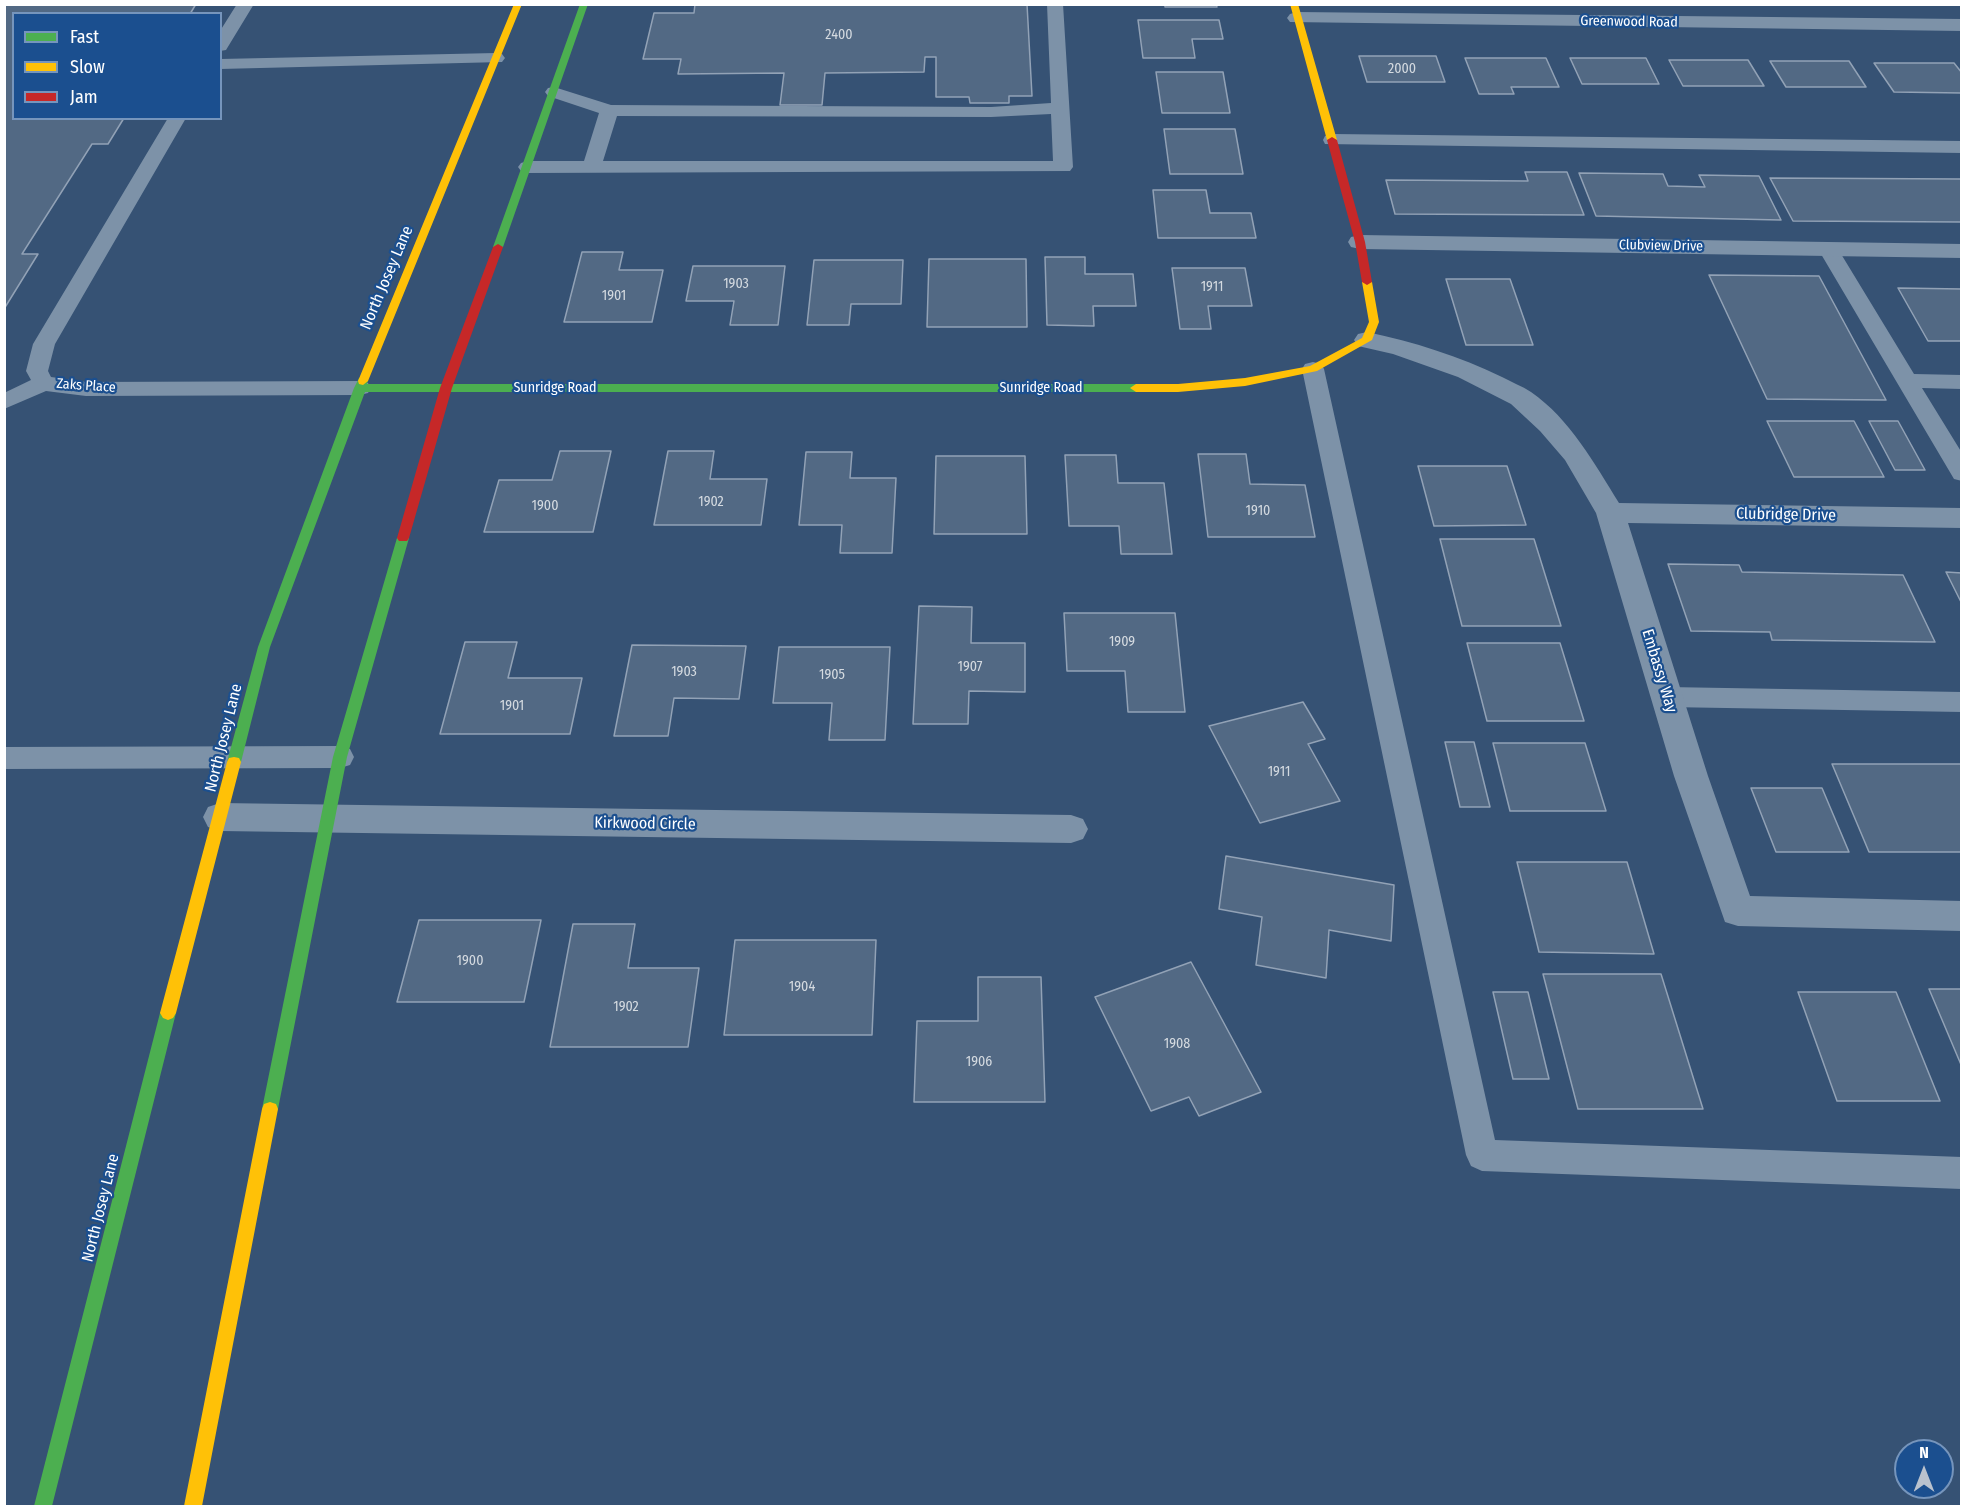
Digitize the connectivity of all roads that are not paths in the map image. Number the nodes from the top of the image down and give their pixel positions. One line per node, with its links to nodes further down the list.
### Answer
1 (246, 4): 7 (lane)
2 (518, 4): 8 (main road, North Josey Lane)
3 (584, 4): 10 (main road)
4 (1055, 4): 11 (lane)
5 (1296, 11): 6 (street, Greenwood Road); 14 (main road)
6 (1962, 25)
7 (222, 43)
8 (496, 58): 9 (lane); 26 (main road, North Josey Lane)
9 (222, 64)
10 (554, 92): 12 (lane); 16 (main road)
11 (1059, 108): 12 (lane); 17 (lane)
12 (609, 110): 17 (lane)
13 (176, 120): 25 (lane, Zaks Place)
14 (1332, 141): 15 (lane); 18 (main road)
15 (1962, 147)
16 (528, 167): 17 (lane); 27 (main road)
17 (592, 167)
18 (1360, 242): 19 (street, Clubview Drive); 21 (main road)
19 (1828, 249): 20 (street, Clubview Drive); 23 (lane)
20 (1962, 250)
21 (1367, 340): 22 (main road, Sunridge Road); 30 (street, Embassy Way)
22 (1313, 369): 27 (main road, Sunridge Road); 41 (lane)
23 (1907, 381): 24 (lane); 29 (lane)
24 (1962, 382)
25 (43, 383): 26 (lane, Zaks Place); 28 (lane)
26 (360, 388): 27 (main road, Sunridge Road); 34 (main road, North Josey Lane)
27 (446, 388): 35 (main road)
28 (4, 402)
29 (1962, 473)
30 (1610, 513): 31 (street, Clubridge Drive); 32 (street, Embassy Way)
31 (1962, 518)
32 (1667, 697): 33 (lane); 40 (street, Embassy Way)
33 (1962, 702)
34 (236, 757): 35 (lane); 36 (lane); 37 (main road, North Josey Lane)
35 (340, 757): 38 (main road)
36 (4, 758)
37 (220, 817): 38 (street, Kirkwood Circle); 42 (main road, North Josey Lane)
38 (326, 819): 39 (street, Kirkwood Circle); 43 (main road)
39 (1071, 829)
40 (1962, 916)
41 (1962, 1173)
42 (43, 1506)
43 (193, 1506)

